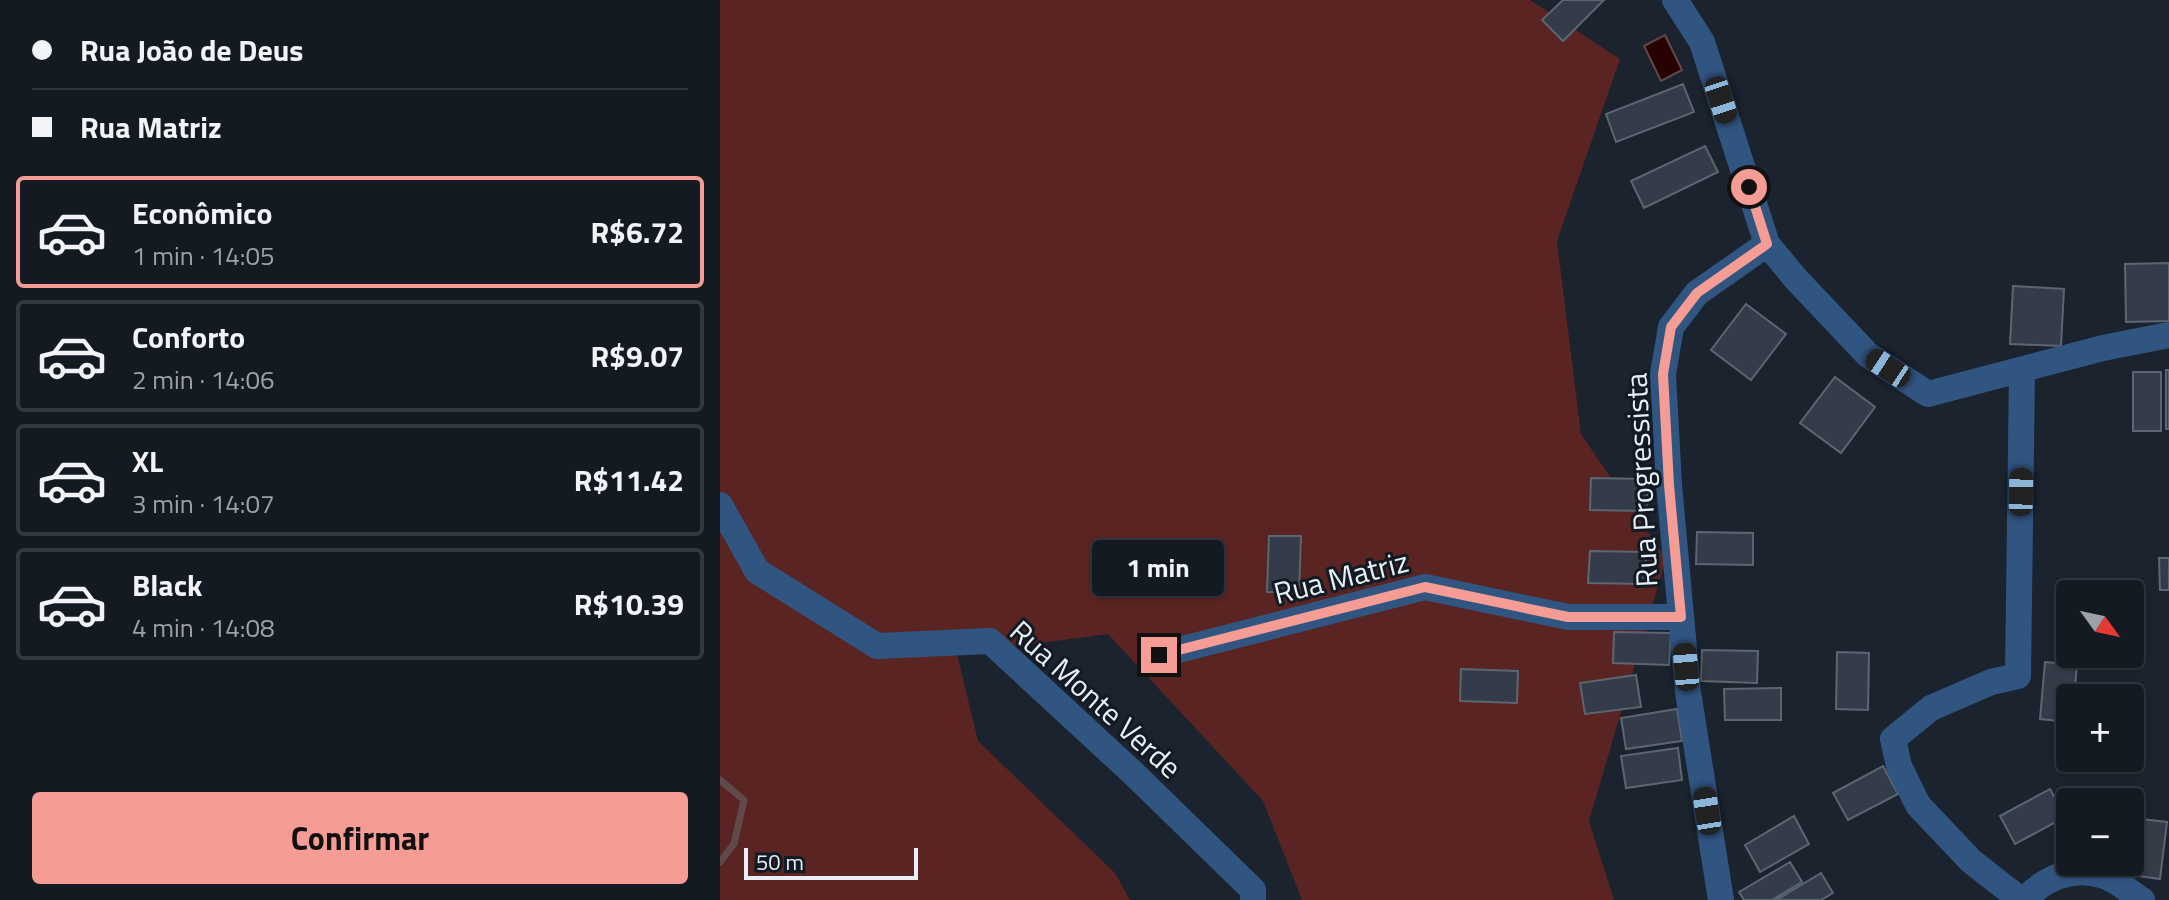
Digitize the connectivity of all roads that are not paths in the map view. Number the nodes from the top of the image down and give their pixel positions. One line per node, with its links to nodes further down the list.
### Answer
1 (1675, 0): 2 (street)
2 (1767, 244): 4 (street); 6 (street, Rua Progressista)
3 (2169, 335): 4 (street)
4 (2022, 370): 10 (street)
5 (720, 505): 8 (street, Rua Monte Verde)
6 (1681, 617): 7 (street, Rua Matriz); 9 (street, Rua Progressista)
7 (1159, 655)
8 (1253, 900)
9 (1721, 900)
10 (2022, 900): 11 (street)
11 (2142, 900)

